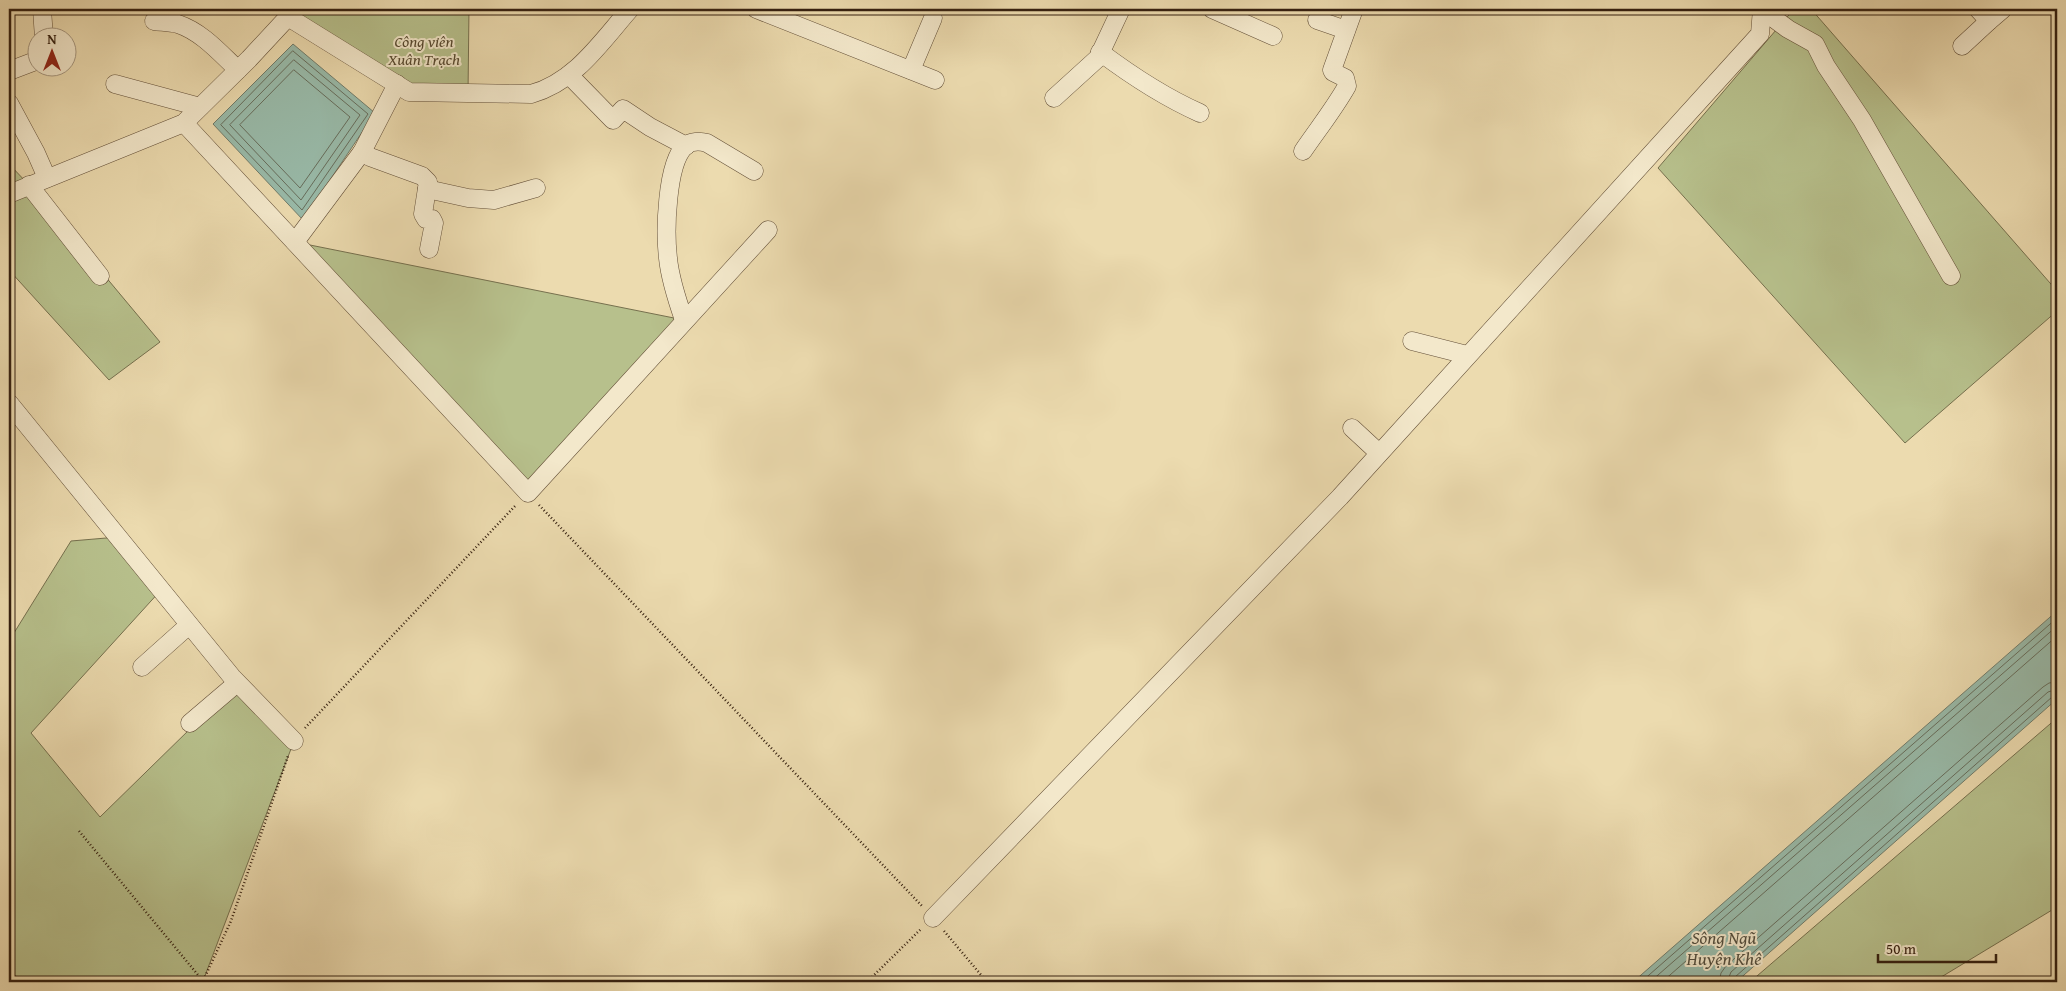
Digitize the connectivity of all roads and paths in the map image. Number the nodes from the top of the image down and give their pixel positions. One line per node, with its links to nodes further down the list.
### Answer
1 (42, 9): 14 (street)
2 (630, 9): 23 (street)
3 (756, 9): 21 (street)
4 (1121, 9): 18 (street)
5 (1212, 9): 16 (street)
6 (1354, 9): 15 (street)
7 (1762, 9): 45 (street); 48 (street)
8 (2003, 9): 10 (street)
9 (287, 13): 20 (street); 26 (street)
10 (1984, 15): 17 (street)
11 (933, 18): 21 (street)
12 (1317, 20): 15 (street)
13 (154, 21): 20 (street)
14 (43, 28)
15 (1346, 30): 33 (street)
16 (1273, 36)
17 (1962, 46)
18 (1100, 52): 27 (street); 30 (street)
19 (28, 64): 22 (street)
20 (238, 70): 29 (street)
21 (911, 70): 24 (street)
22 (9, 72)
23 (569, 75): 26 (street); 32 (street)
24 (935, 80)
25 (115, 84): 29 (street)
26 (397, 84): 34 (street)
27 (1054, 98)
28 (9, 102): 36 (street)
29 (200, 107): 31 (street)
30 (1200, 112)
31 (184, 123): 36 (street); 42 (street)
32 (686, 146): 35 (street); 46 (street)
33 (1303, 151)
34 (362, 152): 39 (street); 42 (street)
35 (754, 170)
36 (47, 178): 37 (street)
37 (29, 185): 40 (street); 44 (street)
38 (536, 188): 39 (street)
39 (427, 190): 43 (street)
40 (9, 194)
41 (768, 230): 46 (street)
42 (295, 242): 52 (street)
43 (429, 249)
44 (100, 276)
45 (1951, 276)
46 (684, 320): 52 (street)
47 (1412, 341): 48 (street)
48 (1467, 355): 51 (street)
49 (9, 403): 53 (street)
50 (1352, 428): 51 (street)
51 (1379, 453): 59 (street)
52 (528, 493): 57 (path); 59 (path)
53 (189, 625): 54 (street); 55 (street)
54 (142, 666)
55 (237, 683): 56 (street); 57 (street)
56 (190, 723)
57 (294, 741): 58 (path)
58 (79, 831)
59 (933, 918): 60 (path); 61 (path)
60 (867, 982)
61 (987, 982)

